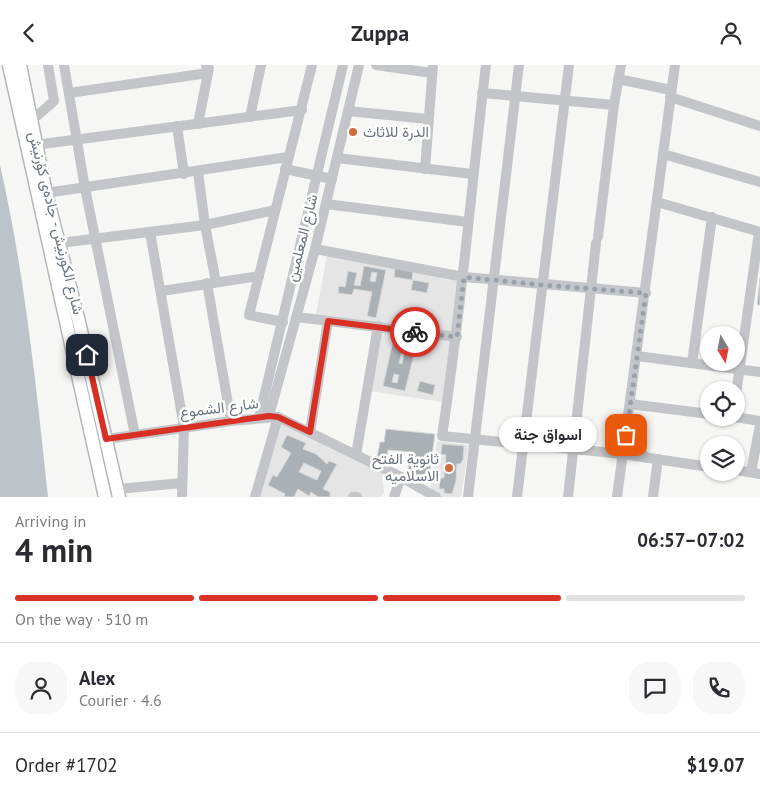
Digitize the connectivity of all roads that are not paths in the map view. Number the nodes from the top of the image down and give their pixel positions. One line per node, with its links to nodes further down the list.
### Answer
1 (9, 65): 67 (main road, شارع الكورنيش - جادەی کۆرنیش)
2 (20, 65): 28 (main road, شارع الكورنيش - جادەی کۆرنیش)
3 (48, 65): 28 (street)
4 (64, 65): 18 (street)
5 (261, 65): 26 (street)
6 (312, 65): 24 (street)
7 (343, 65): 42 (street, شارع المعلمين)
8 (359, 65): 25 (street, شارع المعلمين)
9 (376, 65): 16 (street)
10 (486, 65): 19 (street)
11 (519, 65): 21 (street)
12 (569, 65): 22 (street)
13 (621, 65): 17 (street)
14 (675, 65): 20 (street)
15 (208, 68): 18 (street); 29 (street)
16 (433, 69): 27 (street)
17 (618, 79): 20 (street); 23 (street)
18 (69, 93): 32 (street)
19 (482, 93): 21 (street); 41 (street)
20 (670, 93): 30 (street); 34 (street)
21 (515, 96): 22 (street); 60 (street)
22 (565, 100): 23 (street); 62 (street)
23 (614, 105): 63 (street)
24 (302, 110): 26 (street); 35 (street)
25 (348, 111): 27 (street); 36 (street, شارع المعلمين)
26 (250, 117): 29 (street)
27 (428, 119): 38 (street)
28 (31, 121): 33 (main road, شارع الكورنيش - جادەی کۆرنیش)
29 (198, 124): 31 (street)
30 (760, 126)
31 (177, 127): 32 (street); 40 (street)
32 (77, 139): 33 (street); 45 (street)
33 (35, 145): 46 (main road, شارع الكورنيش - جادەی کۆرنیش)
34 (662, 153): 44 (street); 47 (street)
35 (288, 157): 37 (street); 39 (street)
36 (337, 158): 38 (street); 43 (street, شارع المعلمين)
37 (285, 169): 42 (street); 49 (street)
38 (424, 169): 41 (street)
39 (198, 172): 40 (street); 52 (street)
40 (184, 174): 45 (street)
41 (472, 174): 51 (street)
42 (317, 175): 43 (street); 69 (street, شارع المعلمين)
43 (332, 179): 48 (street, شارع المعلمين)
44 (760, 182)
45 (85, 188): 46 (street); 55 (street)
46 (46, 193): 56 (main road, شارع الكورنيش - جادەی کۆرنیش)
47 (657, 202): 50 (street); 65 (street)
48 (326, 204): 51 (street); 57 (street, شارع المعلمين)
49 (275, 210): 52 (street); 58 (street)
50 (712, 217): 54 (street); 77 (street)
51 (468, 222): 59 (street)
52 (205, 225): 53 (street); 61 (street)
53 (150, 232): 55 (street); 64 (street)
54 (759, 232): 74 (street)
55 (96, 239): 56 (street); 90 (street)
56 (60, 243): 66 (main road, شارع الكورنيش - جادەی کۆرنیش)
57 (315, 249): 59 (street); 68 (street, شارع المعلمين)
58 (259, 276): 61 (street); 69 (street)
59 (464, 277): 60 (street); 75 (street)
60 (494, 280): 62 (street); 93 (street)
61 (212, 283): 64 (street); 85 (street)
62 (542, 285): 63 (street); 94 (street)
63 (590, 289): 65 (street); 95 (street)
64 (162, 291): 88 (street)
65 (646, 293): 76 (street)
66 (75, 305): 67 (main road); 71 (main road, شارع الكورنيش - جادەی کۆرنیش)
67 (62, 308): 72 (main road, شارع الكورنيش - جادەی کۆرنیش)
68 (297, 317): 70 (street); 83 (street, شارع المعلمين)
69 (282, 321): 83 (street, شارع المعلمين)
70 (328, 321): 73 (street); 89 (street)
71 (79, 322): 72 (main road); 92 (main road, شارع الكورنيش - جادەی کۆرنیش)
72 (66, 325): 104 (main road, شارع الكورنيش - جادەی کۆرنیش)
73 (378, 326): 75 (street); 97 (street)
74 (745, 333)
75 (457, 337): 93 (street)
76 (637, 356): 77 (street); 81 (street)
77 (692, 363): 78 (street)
78 (700, 364)
79 (745, 370): 80 (street)
80 (760, 372)
81 (630, 404): 82 (street); 91 (street)
82 (700, 413)
83 (269, 417): 85 (street, شارع الشموع); 89 (street, شارع الشموع); 106 (street)
84 (745, 419): 86 (street)
85 (231, 421): 88 (street, شارع الشموع)
86 (760, 421)
87 (760, 425): 100 (street)
88 (184, 427): 90 (street, شارع الشموع); 102 (street)
89 (310, 432): 97 (street, شارع الشموع)
90 (135, 435): 92 (street, شارع الشموع)
91 (626, 435): 96 (street); 98 (street)
92 (106, 439): 103 (main road, شارع الكورنيش - جادەی کۆرنیش)
93 (473, 439): 94 (street); 111 (street)
94 (524, 444): 95 (street); 112 (street)
95 (574, 450): 96 (street); 113 (street)
96 (623, 454): 98 (street); 114 (street)
97 (356, 455): 101 (street, شارع الشموع)
98 (652, 458): 99 (street); 115 (street)
99 (700, 466)
100 (755, 473)
101 (401, 477): 109 (street); 110 (street, شارع الشموع)
102 (182, 483): 103 (street); 105 (street)
103 (118, 493)
104 (105, 497)
105 (182, 497)
106 (255, 497)
107 (353, 497): 108 (street)
108 (357, 497)
109 (394, 497)
110 (436, 497)
111 (468, 497)
112 (517, 497)
113 (568, 497)
114 (617, 497)
115 (652, 497)

